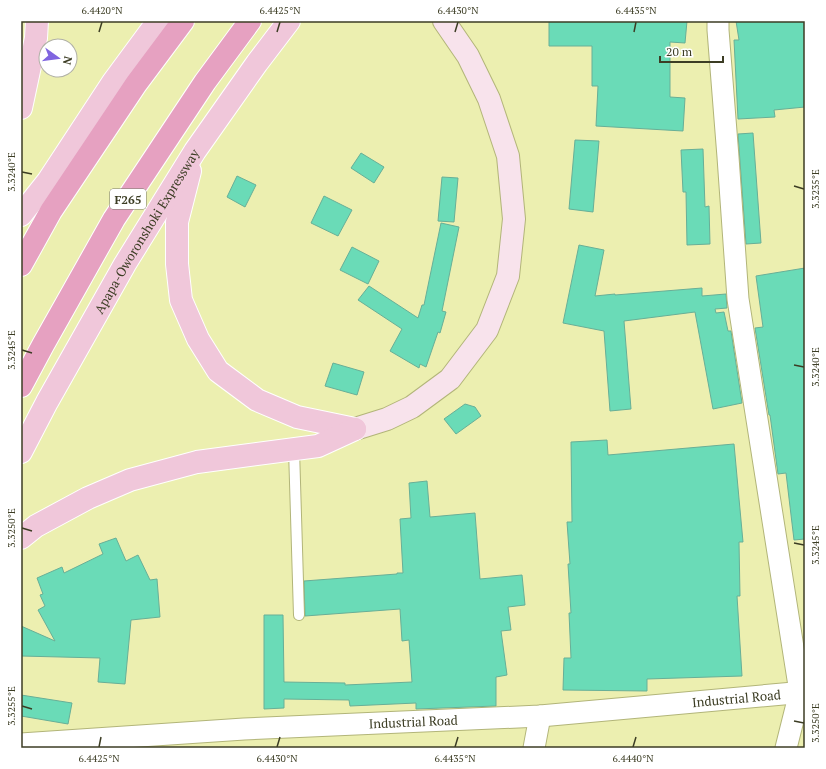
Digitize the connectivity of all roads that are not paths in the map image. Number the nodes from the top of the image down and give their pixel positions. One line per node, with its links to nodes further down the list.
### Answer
1 (37, 21): 8 (main road)
2 (158, 21): 10 (main road)
3 (183, 21): 11 (highway)
4 (250, 21): 12 (highway, F265)
5 (289, 21): 9 (main road, Apapa-Oworonshoki Expressway)
6 (444, 21): 13 (street)
7 (718, 21): 18 (street)
8 (21, 108)
9 (195, 151): 13 (main road); 15 (main road, Apapa-Oworonshoki Expressway)
10 (21, 215)
11 (21, 265)
12 (21, 386)
13 (355, 429): 14 (main road)
14 (294, 449): 16 (main road); 17 (lane)
15 (21, 452)
16 (21, 538)
17 (299, 615)
18 (803, 692): 19 (street, Industrial Road); 22 (street)
19 (540, 716): 20 (street, Industrial Road); 21 (street)
20 (21, 744)
21 (534, 748)
22 (786, 748)

